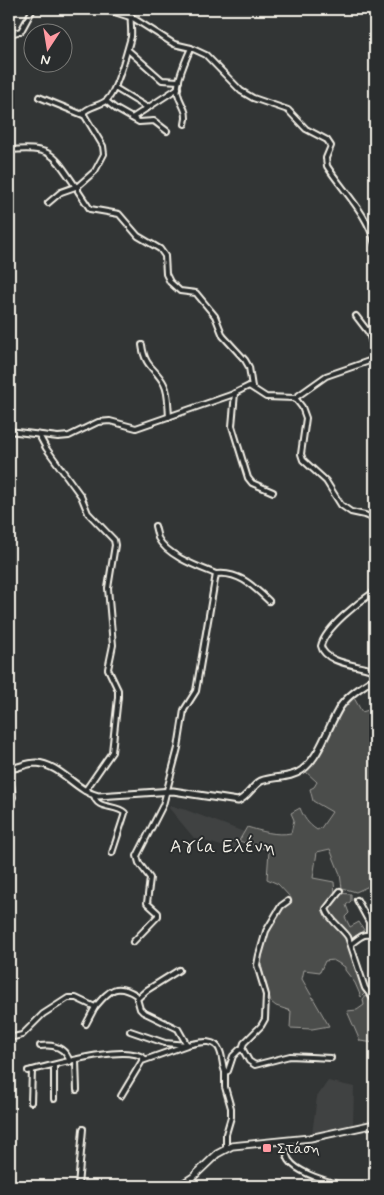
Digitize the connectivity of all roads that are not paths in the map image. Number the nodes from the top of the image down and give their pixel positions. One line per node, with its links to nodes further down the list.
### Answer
1 (33, 9): 5 (street)
2 (105, 9): 4 (street)
3 (132, 9): 4 (street)
4 (130, 17): 6 (street); 7 (street)
5 (9, 31)
6 (191, 48): 8 (street); 21 (street)
7 (128, 50): 8 (street); 9 (street)
8 (179, 81): 10 (street)
9 (115, 88): 12 (street); 13 (street)
10 (178, 88): 13 (street); 16 (street)
11 (39, 96): 14 (street)
12 (106, 101): 14 (street); 15 (street)
13 (148, 108): 15 (street)
14 (83, 115): 19 (street)
15 (132, 118): 17 (street)
16 (185, 124)
17 (168, 131)
18 (9, 150): 19 (street)
19 (77, 187): 20 (street); 26 (street)
20 (48, 203)
21 (375, 244)
22 (356, 316): 24 (street)
23 (142, 346): 29 (street)
24 (375, 353)
25 (375, 359): 28 (street)
26 (252, 387): 27 (street); 28 (street)
27 (235, 393): 29 (street); 32 (street)
28 (295, 398): 33 (street)
29 (168, 417): 31 (street)
30 (9, 431): 31 (street)
31 (39, 435): 41 (street)
32 (273, 492)
33 (375, 519)
34 (155, 526): 35 (street)
35 (216, 574): 37 (street); 42 (street)
36 (375, 591): 38 (street)
37 (270, 601)
38 (375, 671)
39 (375, 678): 42 (street)
40 (9, 770): 41 (street); 44 (street)
41 (85, 791): 43 (street)
42 (167, 791): 43 (street); 51 (street)
43 (94, 795): 45 (street)
44 (9, 803)
45 (112, 853)
46 (340, 891): 52 (street)
47 (357, 900): 49 (street)
48 (288, 901): 62 (street)
49 (369, 934): 50 (street); 52 (street)
50 (375, 938)
51 (133, 942)
52 (351, 944): 55 (street)
53 (180, 970): 54 (street)
54 (138, 998): 56 (street); 60 (street)
55 (375, 1000)
56 (95, 1007): 57 (street); 59 (street)
57 (86, 1024)
58 (130, 1032): 60 (street)
59 (9, 1038)
60 (187, 1045): 64 (street); 68 (street)
61 (40, 1046): 66 (street)
62 (242, 1049): 63 (street); 68 (street)
63 (331, 1058)
64 (145, 1059): 65 (street); 70 (street)
65 (76, 1060): 66 (street); 69 (street)
66 (70, 1062): 67 (street)
67 (54, 1065): 71 (street); 72 (street)
68 (225, 1072): 76 (street)
69 (77, 1090)
70 (121, 1096)
71 (54, 1100)
72 (31, 1102)
73 (375, 1124): 75 (main road)
74 (83, 1129): 77 (street)
75 (284, 1141): 76 (main road); 79 (street)
76 (226, 1148): 78 (main road)
77 (78, 1186)
78 (179, 1186)
79 (343, 1186)

